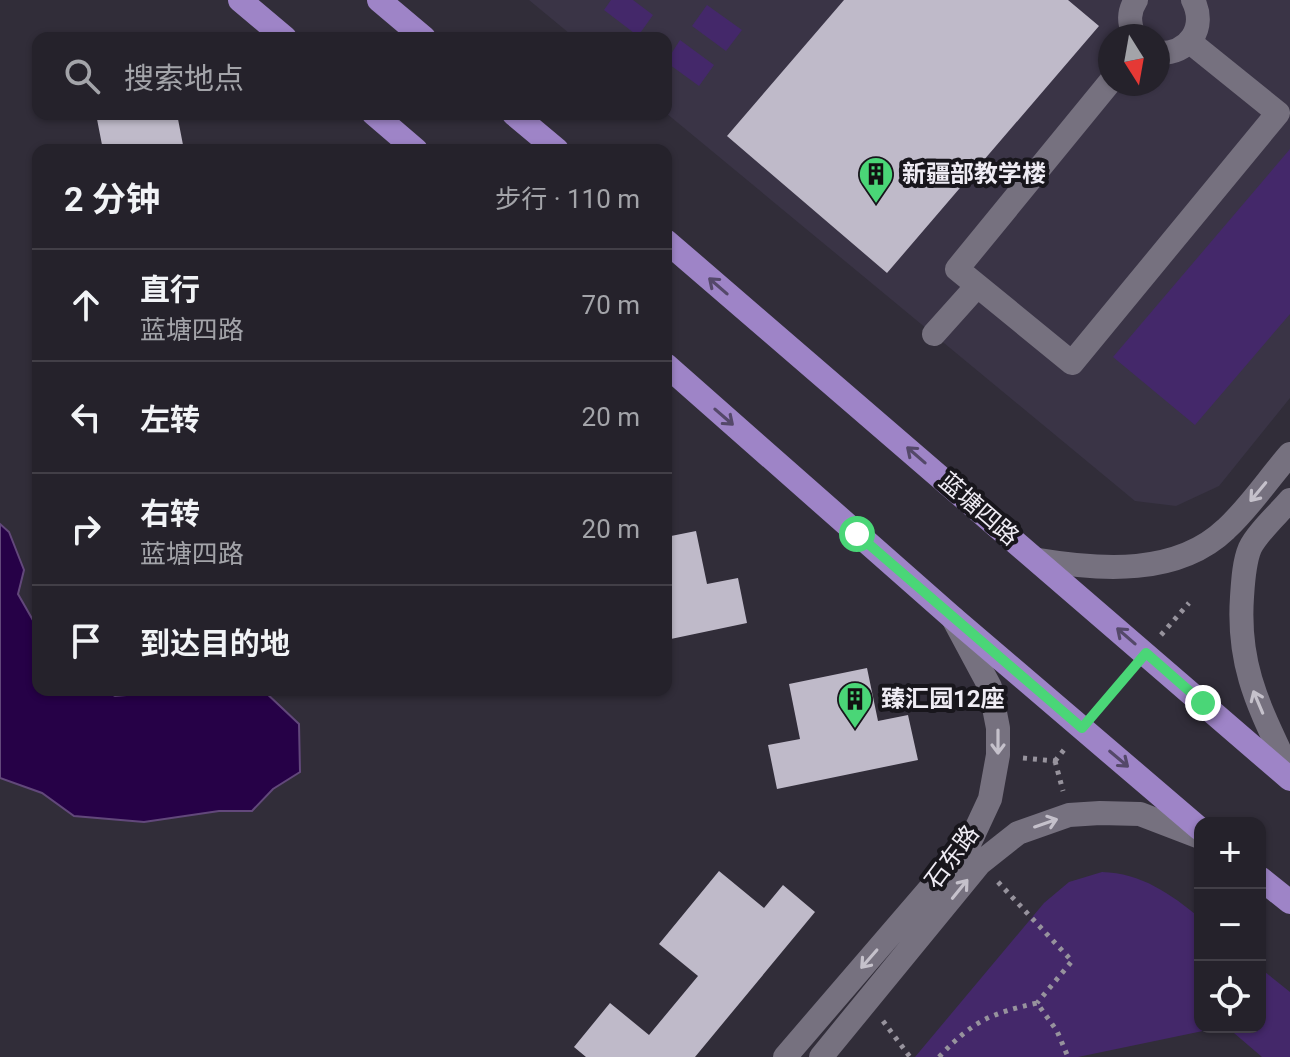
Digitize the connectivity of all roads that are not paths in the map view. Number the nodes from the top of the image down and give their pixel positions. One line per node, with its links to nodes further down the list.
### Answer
1 (240, 0): 6 (main road)
2 (379, 0): 7 (main road)
3 (1136, 0): 5 (street)
4 (1193, 0): 8 (street)
5 (1130, 24)
6 (278, 32)
7 (417, 32)
8 (1190, 42): 9 (street); 16 (street)
9 (1170, 53)
10 (1099, 96): 16 (street)
11 (381, 120): 13 (main road)
12 (521, 120): 14 (main road)
13 (409, 144)
14 (550, 144)
15 (672, 253): 21 (main road, 蓝塘四路, one-way to 15)
16 (977, 286): 17 (street)
17 (934, 334)
18 (672, 370): 22 (main road, one-way to 22)
19 (1290, 454): 21 (street, one-way to 21)
20 (1290, 500): 23 (street, one-way to 20)
21 (1039, 560): 24 (main road, 蓝塘四路, one-way to 21)
22 (953, 618): 25 (main road, one-way to 25); 29 (street, 石东路, one-way to 29)
23 (1290, 773)
24 (1290, 779)
25 (1194, 824)
26 (1194, 835): 30 (street, 石东路, one-way to 26)
27 (1266, 883): 28 (main road)
28 (1290, 902)
29 (785, 1057)
30 (821, 1057)

